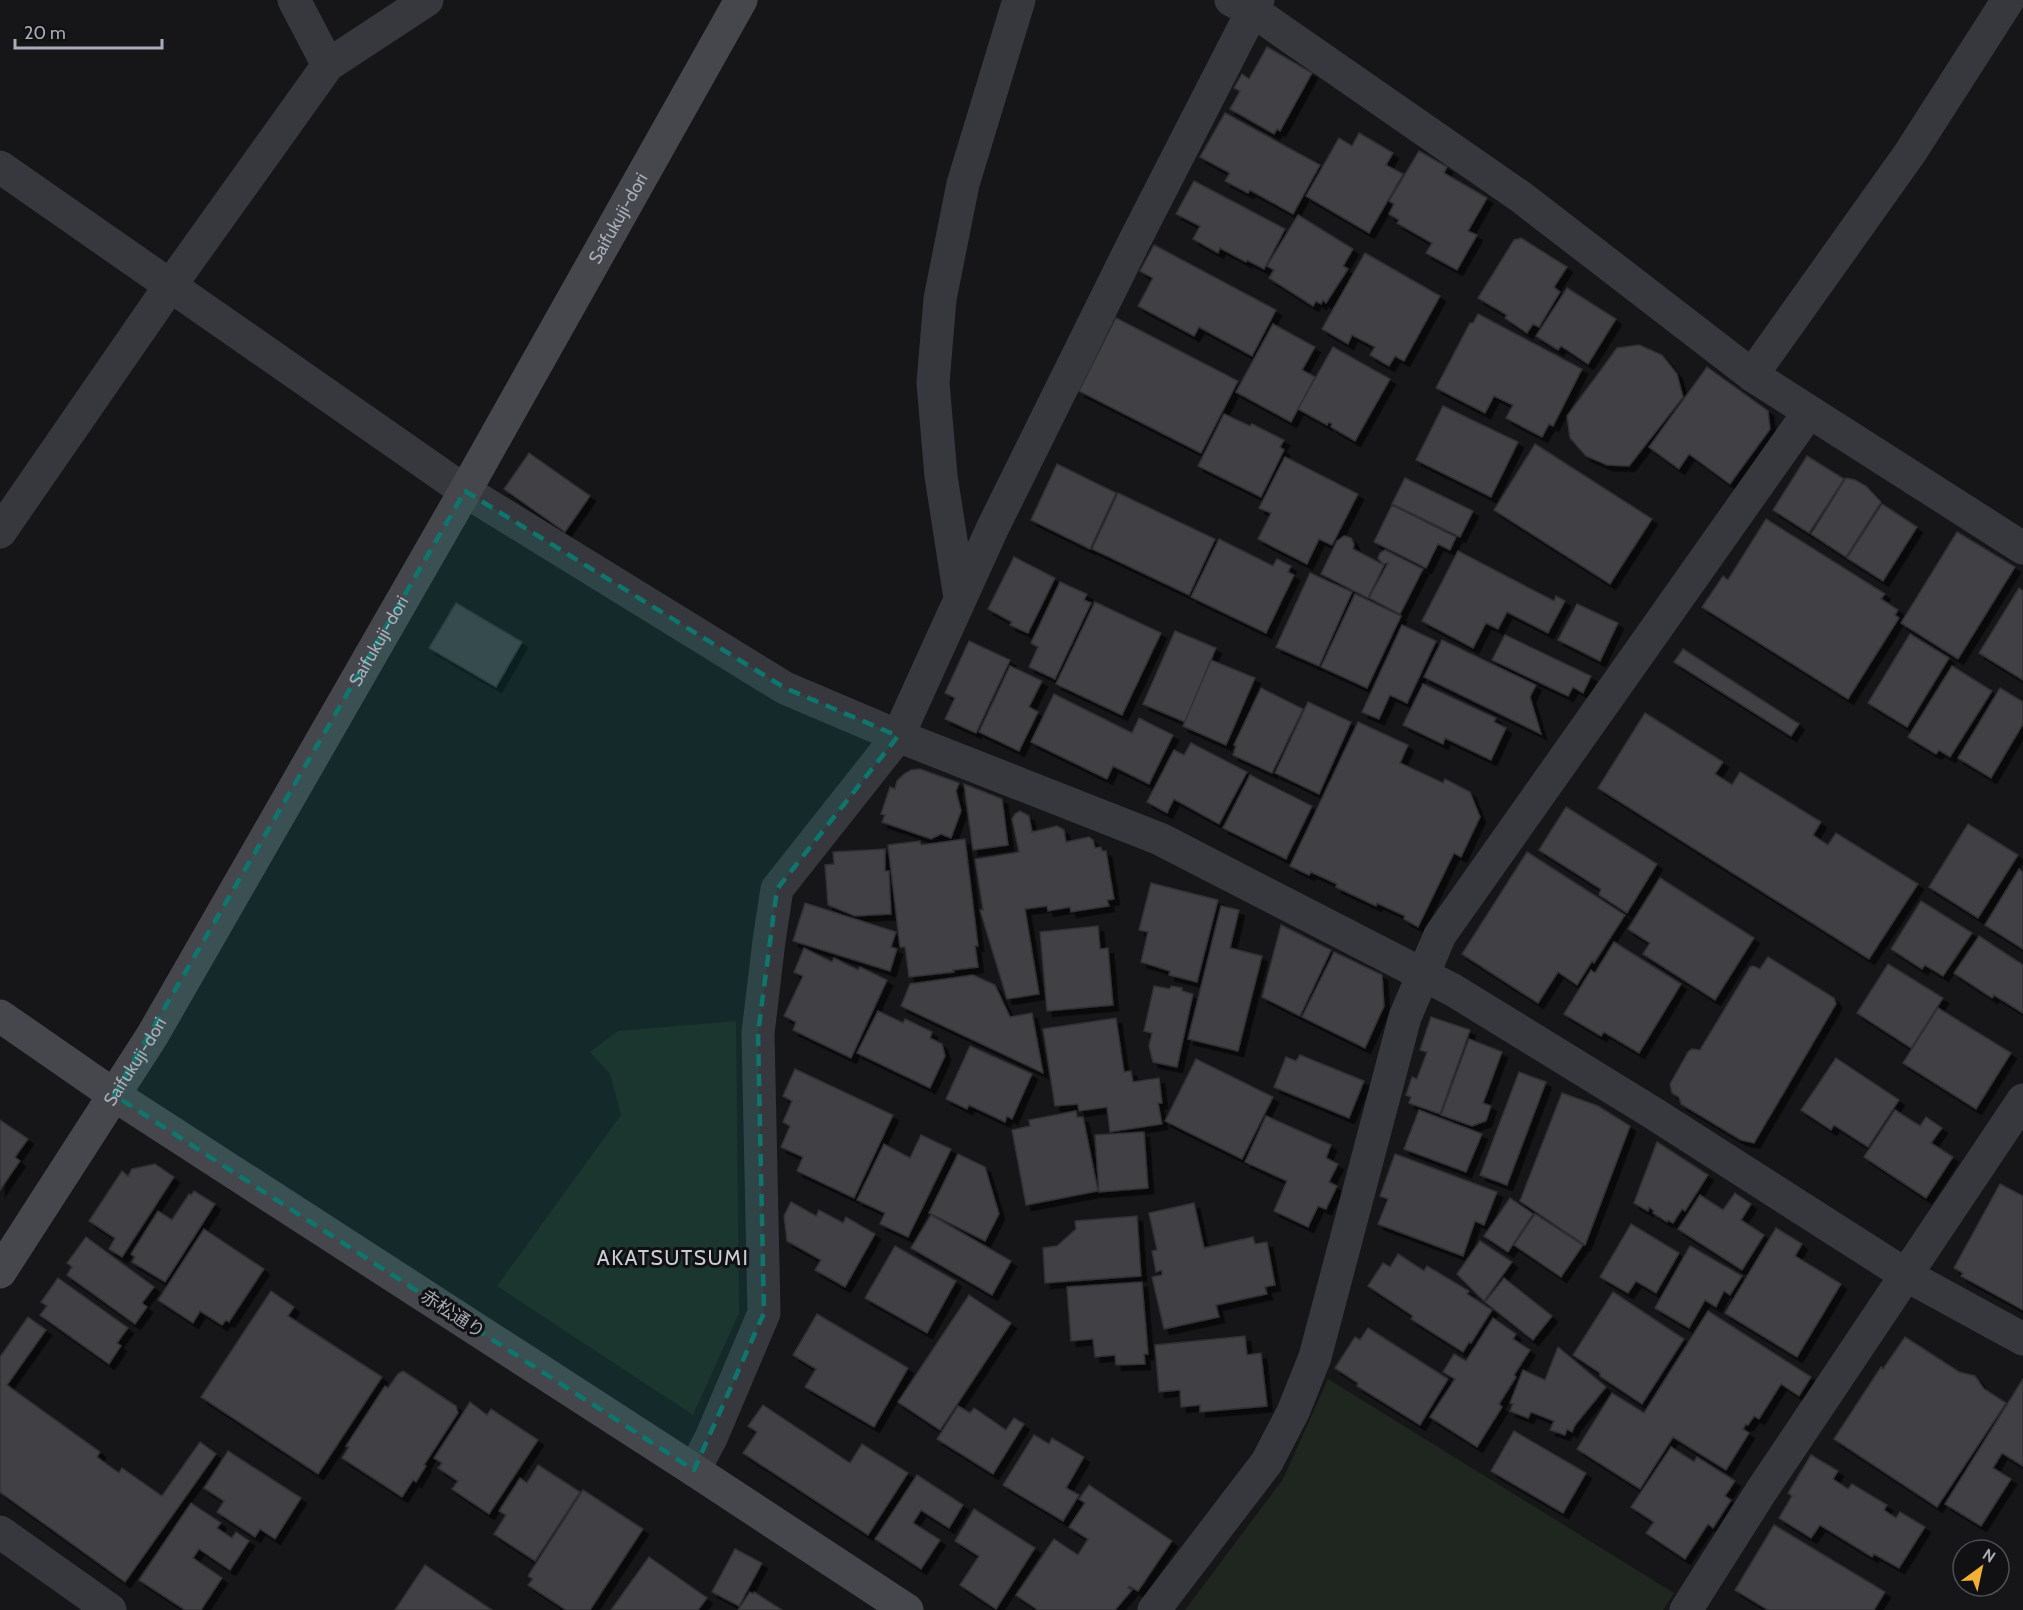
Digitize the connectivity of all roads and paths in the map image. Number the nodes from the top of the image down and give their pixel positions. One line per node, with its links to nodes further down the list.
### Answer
1 (294, 0): 7 (street)
2 (427, 0): 7 (street)
3 (741, 0): 12 (street, Saifukuji-dori)
4 (1019, 0): 15 (street)
5 (2008, 0): 10 (street)
6 (1248, 4): 10 (street); 15 (street)
7 (328, 64): 9 (street)
8 (0, 167): 9 (street)
9 (170, 286): 12 (street); 13 (street)
10 (1752, 375): 11 (street)
11 (1809, 412): 14 (street); 17 (street)
12 (465, 491): 16 (street); 19 (street, Saifukuji-dori)
13 (0, 532)
14 (2023, 548)
15 (960, 598): 16 (street)
16 (898, 736): 17 (street); 24 (street)
17 (1422, 974): 22 (street); 28 (street)
18 (0, 1016): 19 (street, 赤松通り)
19 (114, 1095): 21 (street, Saifukuji-dori); 24 (street, 赤松通り)
20 (2023, 1100): 22 (street)
21 (0, 1272)
22 (1906, 1275): 23 (street); 29 (street)
23 (2023, 1340)
24 (694, 1470): 27 (street, 赤松通り)
25 (0, 1532): 26 (street)
26 (110, 1610)
27 (907, 1610)
28 (1154, 1610)
29 (1686, 1610)

